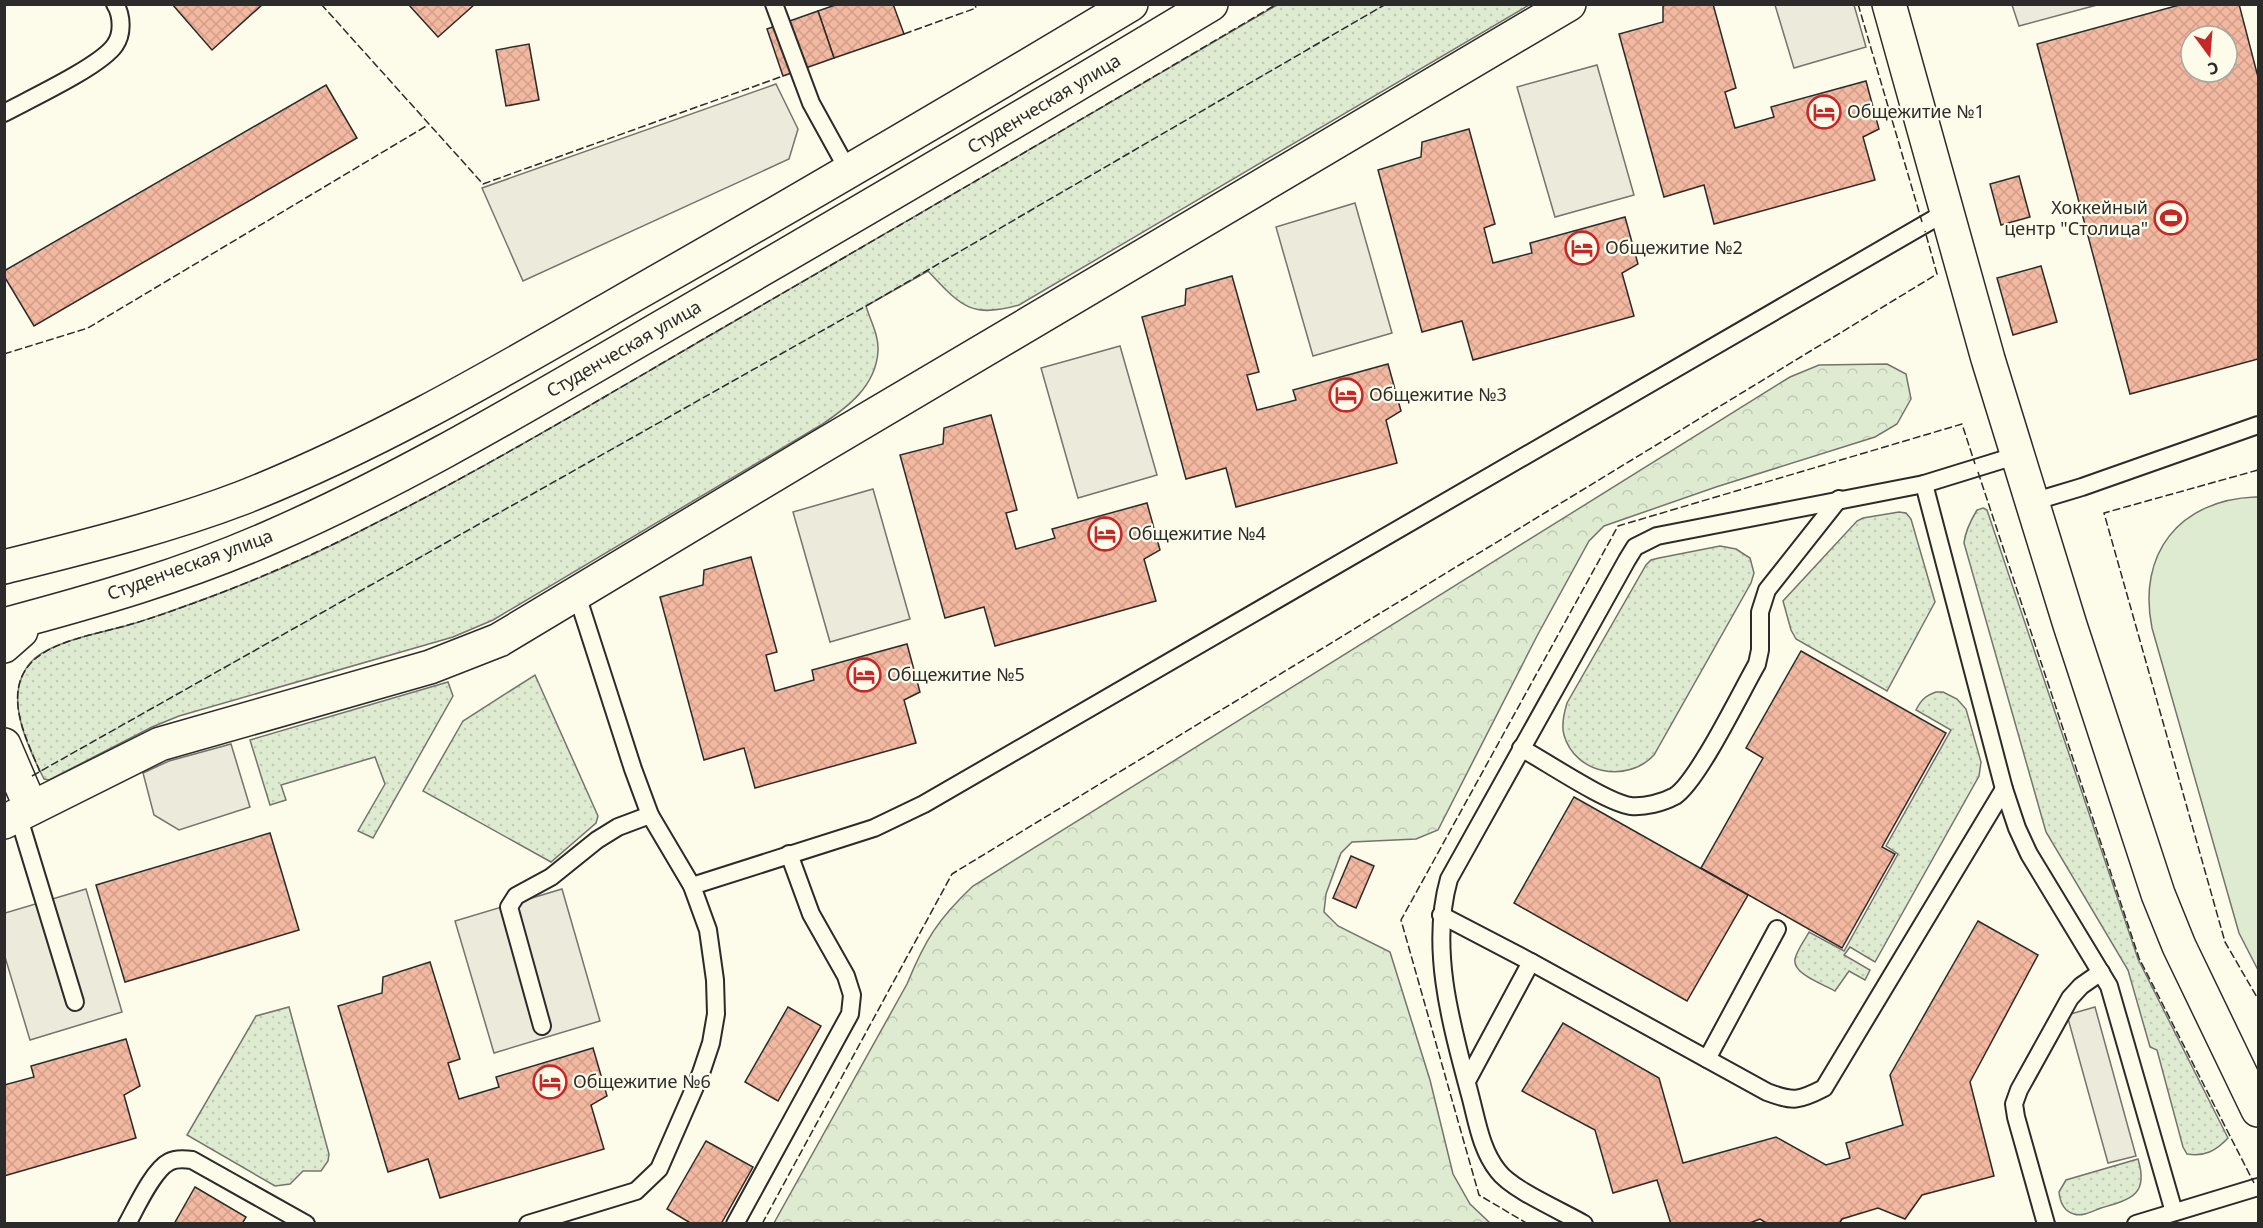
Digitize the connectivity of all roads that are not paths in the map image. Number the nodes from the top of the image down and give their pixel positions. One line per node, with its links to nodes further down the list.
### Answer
1 (115, 4): 7 (lane)
2 (774, 4): 8 (lane)
3 (1131, 4): 8 (street)
4 (1211, 4): 9 (street, Студенческая улица)
5 (1569, 4): 17 (street)
6 (1889, 4): 10 (street)
7 (4, 113)
8 (849, 172): 9 (street); 16 (street)
9 (872, 207): 18 (street, Студенческая улица)
10 (1946, 212): 12 (street); 24 (lane)
11 (2259, 425): 15 (lane)
12 (2018, 455): 13 (lane); 15 (street)
13 (1924, 484): 14 (lane); 21 (lane)
14 (1839, 500): 20 (lane); 20 (lane)
15 (2032, 502): 34 (street)
16 (4, 567)
17 (577, 595): 22 (street); 23 (lane)
18 (9, 635)
19 (4, 745): 22 (street)
20 (1521, 748): 26 (lane)
21 (2004, 789): 29 (lane); 32 (lane)
22 (18, 815): 30 (lane)
23 (650, 815): 25 (lane); 31 (lane)
24 (789, 855): 25 (lane); 40 (lane)
25 (692, 886): 39 (lane)
26 (1441, 915): 28 (lane); 33 (lane)
27 (1777, 929): 32 (lane)
28 (1531, 962): 32 (lane); 33 (lane)
29 (2101, 972): 36 (lane); 42 (lane)
30 (75, 1002)
31 (542, 1026)
32 (1707, 1059)
33 (1467, 1080): 41 (lane)
34 (2259, 1110)
35 (2259, 1187): 36 (lane)
36 (2174, 1212): 43 (lane)
37 (127, 1224): 38 (lane)
38 (306, 1224)
39 (528, 1224)
40 (735, 1224)
41 (1584, 1224)
42 (2046, 1224)
43 (2136, 1224)

